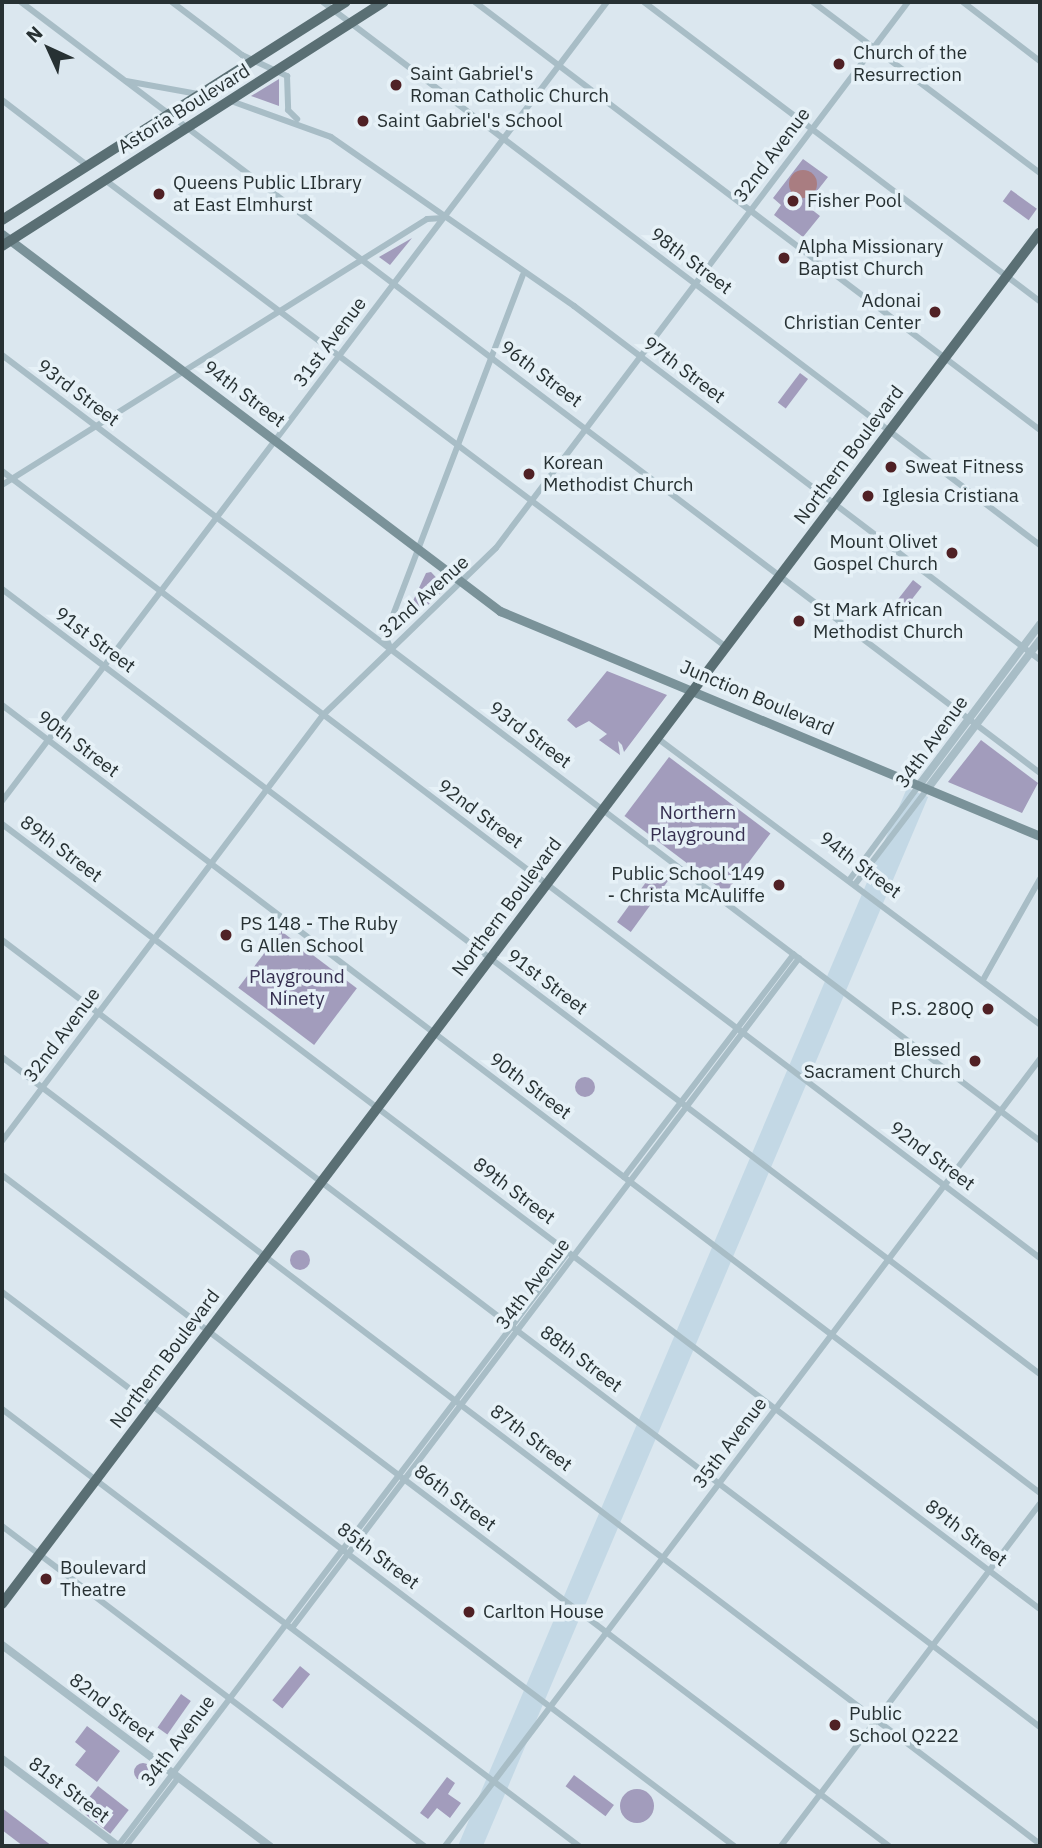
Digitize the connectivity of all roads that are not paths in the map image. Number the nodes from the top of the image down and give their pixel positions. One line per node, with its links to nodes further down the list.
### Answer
1 (21, 2): 19 (street, 96th Street)
2 (172, 2): 15 (street)
3 (323, 2): 12 (street, 98th Street)
4 (346, 2): 12 (main road, Astoria Boulevard)
5 (384, 2): 13 (main road, Astoria Boulevard)
6 (475, 2): 17 (street)
7 (607, 2): 17 (street, 31st Avenue)
8 (644, 2): 26 (street)
9 (813, 2): 14 (street)
10 (908, 2): 14 (street, 32nd Avenue)
11 (963, 2): 16 (street)
12 (334, 9): 13 (street, 98th Street); 15 (main road, Astoria Boulevard)
13 (351, 23): 18 (main road, Astoria Boulevard); 27 (street, 98th Street)
14 (874, 48): 26 (street, 32nd Avenue); 29 (street)
15 (254, 60): 18 (street); 20 (main road, Astoria Boulevard)
16 (1040, 61)
17 (559, 65): 27 (street, 31st Avenue); 31 (street)
18 (277, 71): 22 (main road, Astoria Boulevard); 24 (street)
19 (125, 80): 20 (street); 23 (street, 96th Street)
20 (200, 95): 23 (main road, Astoria Boulevard)
21 (2, 100): 28 (street)
22 (230, 101): 24 (street, 97th Street); 25 (main road, Astoria Boulevard)
23 (169, 114): 25 (street, 96th Street); 28 (main road, Astoria Boulevard)
24 (298, 121): 32 (street, 97th Street)
25 (187, 127): 30 (main road, Astoria Boulevard); 36 (street, 96th Street)
26 (812, 129): 31 (street, 32nd Avenue); 38 (street)
27 (504, 138): 32 (street, 31st Avenue); 40 (street, 98th Street)
28 (88, 166): 33 (main road, Astoria Boulevard)
29 (1040, 173)
30 (105, 180): 35 (main road, Astoria Boulevard); 42 (street)
31 (750, 211): 40 (street, 32nd Avenue); 46 (street)
32 (443, 218): 36 (street); 37 (street, 97th Street); 39 (street, 31st Avenue)
33 (2, 220)
34 (1040, 232): 38 (main road, Northern Boulevard)
35 (4, 241): 48 (main road, 94th Street)
36 (363, 260): 39 (street, 96th Street); 42 (street)
37 (523, 275): 45 (street, 97th Street); 47 (street)
38 (1007, 276): 41 (street); 46 (main road, Northern Boulevard)
39 (394, 283): 44 (street, 31st Avenue); 47 (street, 96th Street)
40 (695, 284): 45 (street, 32nd Avenue); 52 (street, 98th Street)
41 (1040, 301)
42 (283, 311): 44 (street); 48 (street)
43 (2, 355): 49 (street, 93rd Street)
44 (340, 355): 53 (street, 31st Avenue); 54 (street)
45 (640, 356): 50 (street, 32nd Avenue); 59 (street, 97th Street)
46 (945, 358): 51 (street); 52 (main road, Northern Boulevard)
47 (494, 359): 50 (street, 96th Street); 54 (street)
48 (186, 372): 49 (street); 53 (main road, 94th Street)
49 (97, 426): 56 (street); 60 (street, 93rd Street)
50 (586, 428): 58 (street, 32nd Avenue); 63 (street, 96th Street)
51 (1040, 430)
52 (890, 431): 59 (main road, Northern Boulevard); 61 (street, 98th Street)
53 (275, 440): 60 (street, 31st Avenue); 62 (main road, 94th Street)
54 (461, 447): 58 (street); 62 (street)
55 (2, 471): 56 (street, 92nd Street)
56 (12, 479): 57 (street); 66 (street, 92nd Street)
57 (2, 485)
58 (531, 500): 64 (street, 32nd Avenue); 69 (street)
59 (834, 504): 63 (main road, Northern Boulevard); 71 (street, 97th Street)
60 (217, 517): 66 (street, 31st Avenue); 70 (street, 93rd Street)
61 (1040, 545)
62 (423, 551): 64 (main road, 94th Street); 70 (street)
63 (780, 576): 69 (main road, Northern Boulevard); 77 (street, 96th Street)
64 (464, 583): 70 (street, 32nd Avenue); 74 (main road, Junction Boulevard)
65 (2, 589): 73 (street, 91st Street)
66 (160, 592): 73 (street, 31st Avenue); 76 (street, 92nd Street)
67 (1040, 624): 71 (street, 34th Avenue)
68 (1040, 640): 71 (street, 34th Avenue)
69 (726, 647): 74 (main road, Northern Boulevard)
70 (391, 649): 76 (street, 32nd Avenue); 84 (street, 93rd Street)
71 (1027, 650): 72 (street, 97th Street); 77 (street, 34th Avenue)
72 (1040, 660)
73 (104, 667): 79 (street, 31st Avenue); 82 (street, 91st Street)
74 (693, 690): 78 (main road, Northern Boulevard); 81 (main road, Junction Boulevard)
75 (2, 705): 79 (street, 90th Street)
76 (323, 715): 82 (street, 32nd Avenue); 90 (street, 92nd Street)
77 (973, 721): 80 (street, 96th Street); 81 (street, 34th Avenue)
78 (657, 738): 84 (main road, Northern Boulevard); 89 (street, 94th Street)
79 (48, 741): 83 (street, 31st Avenue); 87 (street, 90th Street)
80 (1040, 773)
81 (924, 786): 86 (main road, Junction Boulevard); 89 (street, 34th Avenue)
82 (267, 790): 87 (street, 32nd Avenue); 94 (street, 91st Street)
83 (2, 801)
84 (603, 809): 90 (main road, Northern Boulevard); 93 (street, 93rd Street)
85 (2, 824): 91 (street, 89th Street)
86 (1040, 836)
87 (211, 864): 91 (street, 32nd Avenue); 99 (street, 90th Street)
88 (1040, 879): 95 (street)
89 (853, 881): 95 (street, 94th Street)
90 (547, 883): 94 (main road, Northern Boulevard); 98 (street, 92nd Street)
91 (154, 939): 96 (street, 32nd Avenue); 104 (street, 89th Street)
92 (2, 940): 96 (street, 88th Street)
93 (796, 956): 98 (street, 34th Avenue); 105 (street, 93rd Street)
94 (490, 958): 99 (main road, Northern Boulevard); 103 (street, 91st Street)
95 (982, 980): 97 (street, 94th Street)
96 (98, 1013): 102 (street, 32nd Avenue); 110 (street, 88th Street)
97 (1040, 1024)
98 (740, 1030): 103 (street, 34th Avenue); 111 (street, 92nd Street)
99 (433, 1033): 104 (main road, Northern Boulevard); 109 (street, 90th Street)
100 (2, 1057): 102 (street, 87th Street)
101 (1040, 1059): 105 (street, 35th Avenue)
102 (42, 1088): 106 (street, 32nd Avenue); 113 (street, 87th Street)
103 (684, 1105): 109 (street, 34th Avenue); 115 (street, 91st Street)
104 (377, 1108): 110 (main road, Northern Boulevard); 112 (street, 89th Street)
105 (1002, 1111): 107 (street, 93rd Street); 111 (street, 35th Avenue)
106 (2, 1141)
107 (1040, 1141)
108 (2, 1175): 118 (street, 86th Street)
109 (627, 1179): 112 (street, 34th Avenue); 119 (street, 90th Street)
110 (321, 1182): 113 (main road, Northern Boulevard); 117 (street, 88th Street)
111 (945, 1186): 114 (street, 92nd Street); 115 (street, 35th Avenue)
112 (571, 1254): 117 (street, 34th Avenue); 124 (street, 89th Street)
113 (264, 1256): 118 (main road, Northern Boulevard); 121 (street, 87th Street)
114 (1040, 1258)
115 (889, 1260): 119 (street, 35th Avenue); 120 (street, 91st Street)
116 (2, 1292): 122 (street, 85th Street)
117 (514, 1328): 121 (street, 34th Avenue); 127 (street, 88th Street)
118 (208, 1331): 122 (main road, Northern Boulevard); 125 (street, 86th Street)
119 (832, 1335): 124 (street, 35th Avenue); 128 (street, 90th Street)
120 (1040, 1374)
121 (458, 1402): 125 (street, 34th Avenue); 133 (street, 87th Street)
122 (151, 1406): 126 (main road, Northern Boulevard); 131 (street, 85th Street)
123 (2, 1409): 126 (street)
124 (775, 1409): 127 (street, 35th Avenue); 134 (street, 89th Street)
125 (402, 1477): 131 (street, 34th Avenue); 138 (street, 86th Street)
126 (95, 1480): 132 (main road, Northern Boulevard); 137 (street)
127 (719, 1484): 133 (street, 35th Avenue); 140 (street, 88th Street)
128 (1040, 1493)
129 (1040, 1504): 134 (street)
130 (2, 1526): 132 (street)
131 (345, 1552): 137 (street, 34th Avenue); 142 (street, 85th Street)
132 (39, 1555): 135 (main road, Northern Boulevard); 141 (street)
133 (662, 1557): 138 (street, 35th Avenue); 143 (street, 87th Street)
134 (989, 1571): 136 (street, 89th Street); 140 (street)
135 (2, 1604)
136 (1040, 1609)
137 (289, 1626): 141 (street, 34th Avenue); 147 (street)
138 (606, 1632): 142 (street, 35th Avenue); 148 (street, 86th Street)
139 (2, 1645): 146 (street, 82nd Street)
140 (933, 1645): 143 (street); 144 (street, 88th Street)
141 (229, 1698): 146 (street, 34th Avenue); 153 (street)
142 (550, 1707): 147 (street, 35th Avenue); 156 (street, 85th Street)
143 (877, 1720): 148 (street); 149 (street, 87th Street)
144 (1040, 1727)
145 (2, 1759): 150 (street, 81st Street)
146 (176, 1775): 150 (street, 34th Avenue); 151 (street, 34th Avenue); 152 (street, 82nd Street)
147 (494, 1782): 154 (street, 35th Avenue); 155 (street)
148 (820, 1794): 157 (street); 158 (street, 86th Street)
149 (1040, 1844)
150 (118, 1846)
151 (127, 1846)
152 (270, 1846)
153 (424, 1846)
154 (445, 1846)
155 (579, 1846)
156 (734, 1846)
157 (781, 1846)
158 (889, 1846)

